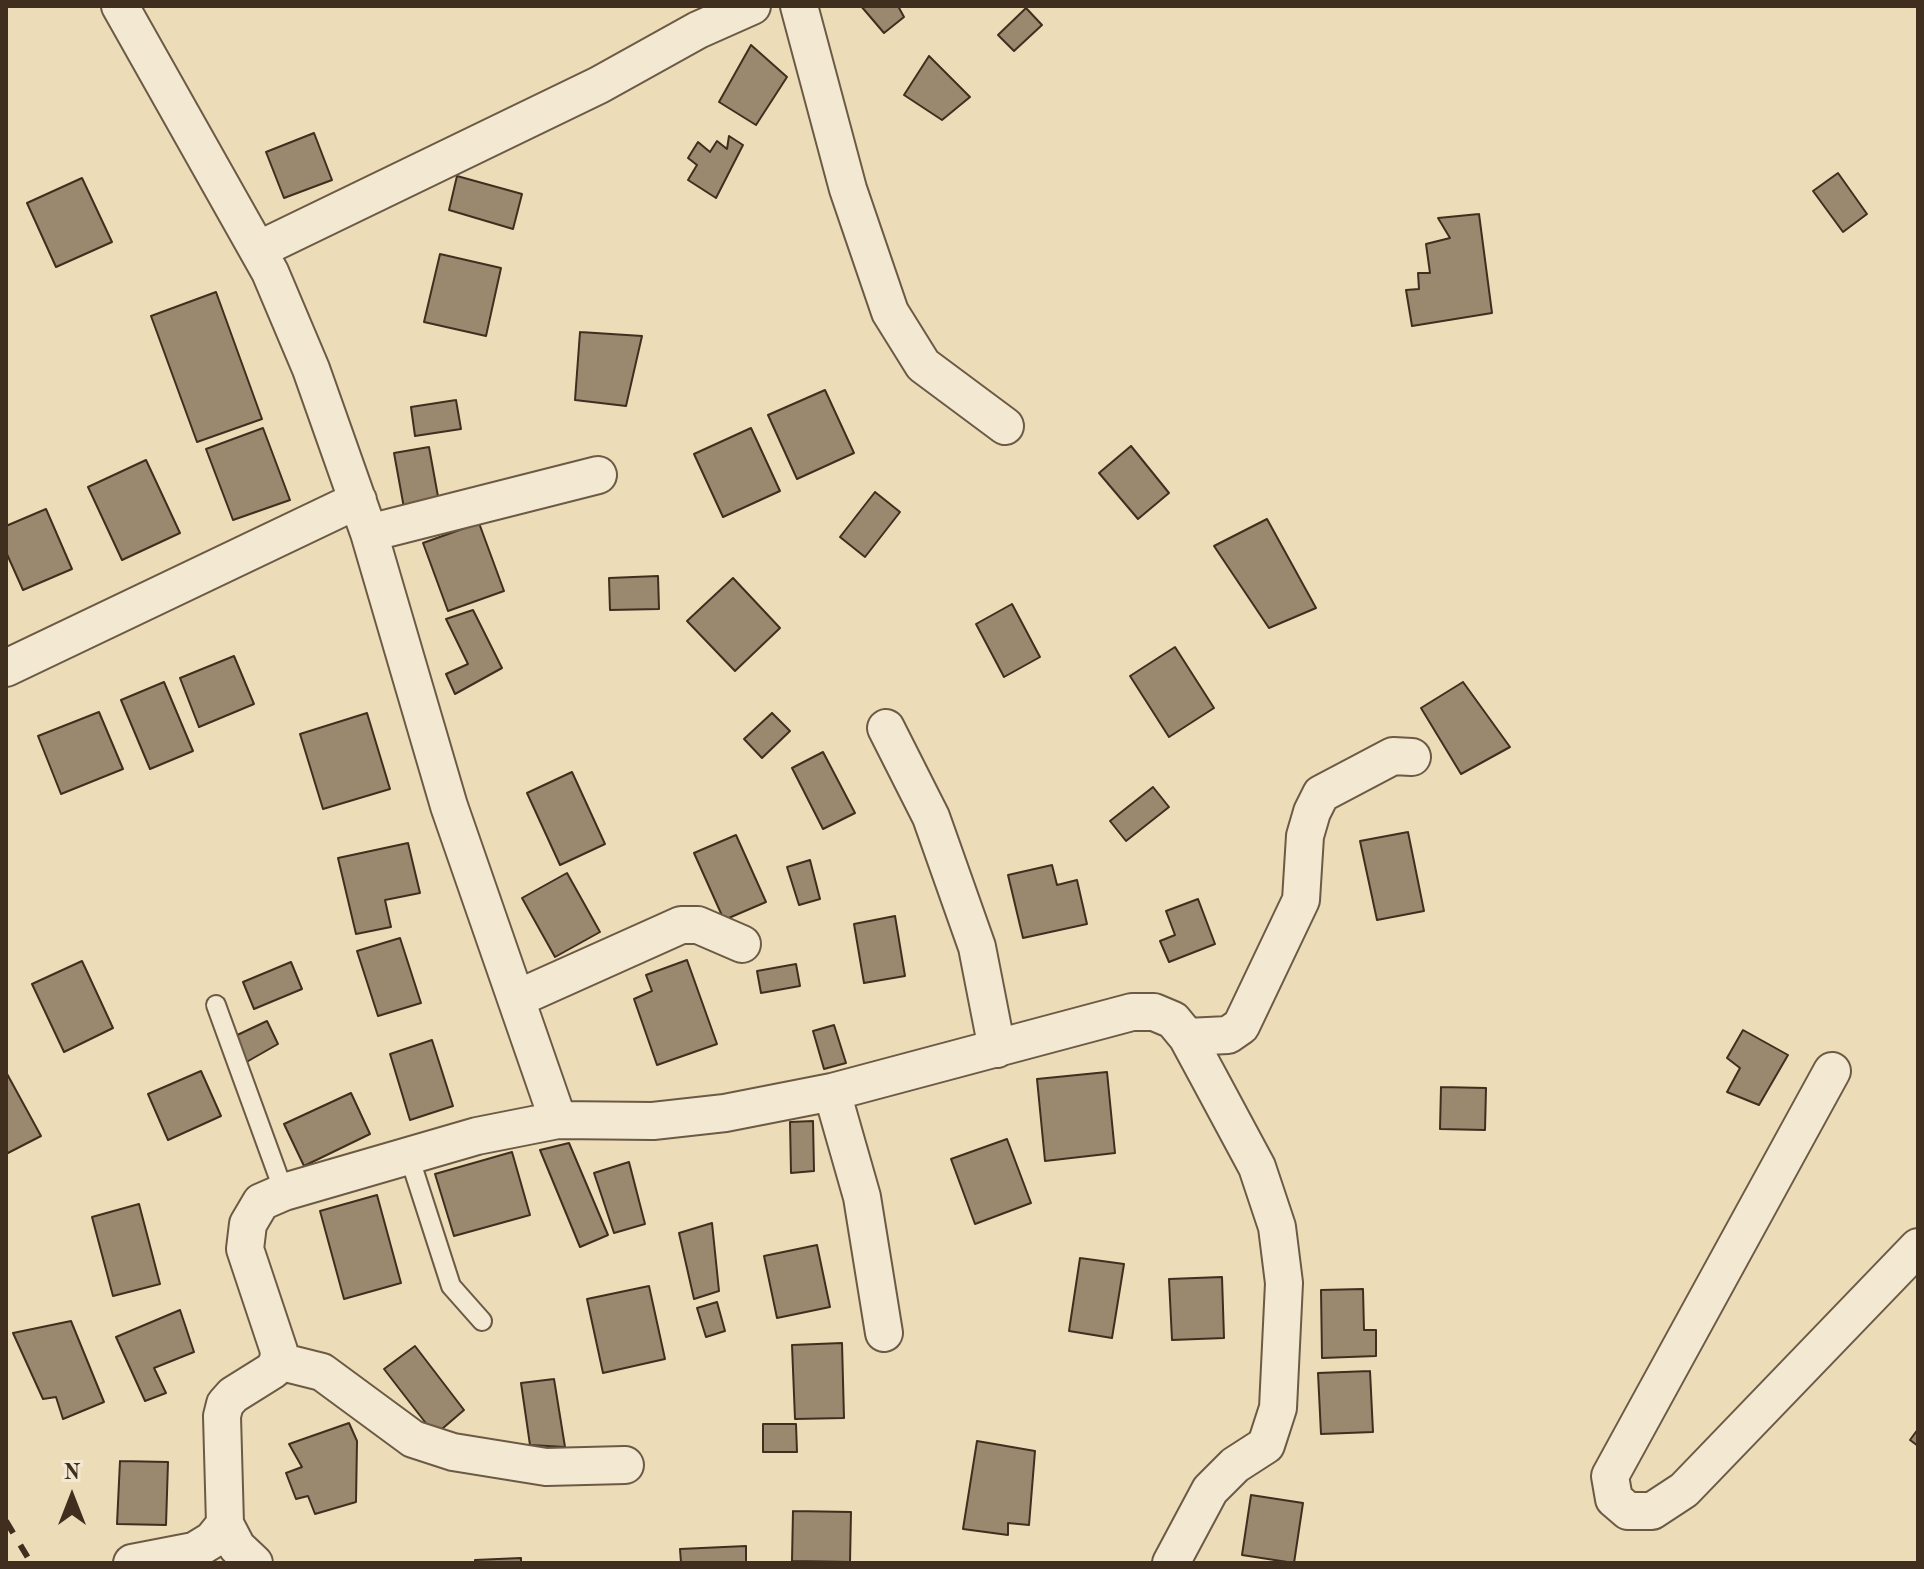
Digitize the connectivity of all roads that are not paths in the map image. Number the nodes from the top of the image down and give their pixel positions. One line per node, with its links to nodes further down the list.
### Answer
1 (120, 6): 4 (street)
2 (752, 6): 4 (street)
3 (799, 6): 5 (street)
4 (258, 250): 7 (street)
5 (1005, 426)
6 (598, 475): 7 (street)
7 (364, 516): 8 (street); 12 (street)
8 (6, 668)
9 (886, 728): 15 (street)
10 (1412, 757): 14 (street)
11 (742, 944): 12 (street)
12 (516, 999): 18 (street)
13 (216, 1005): 20 (lane)
14 (1187, 1037): 15 (street); 29 (street)
15 (997, 1049): 17 (street)
16 (1832, 1071): 21 (street)
17 (832, 1092): 18 (street); 23 (street)
18 (558, 1120): 19 (street)
19 (409, 1156): 20 (street); 22 (lane)
20 (284, 1192): 24 (street)
21 (1918, 1247)
22 (482, 1321)
23 (884, 1333)
24 (278, 1361): 25 (street); 26 (street)
25 (625, 1465)
26 (225, 1524): 27 (street); 28 (street)
27 (132, 1563)
28 (254, 1563)
29 (1171, 1563)

